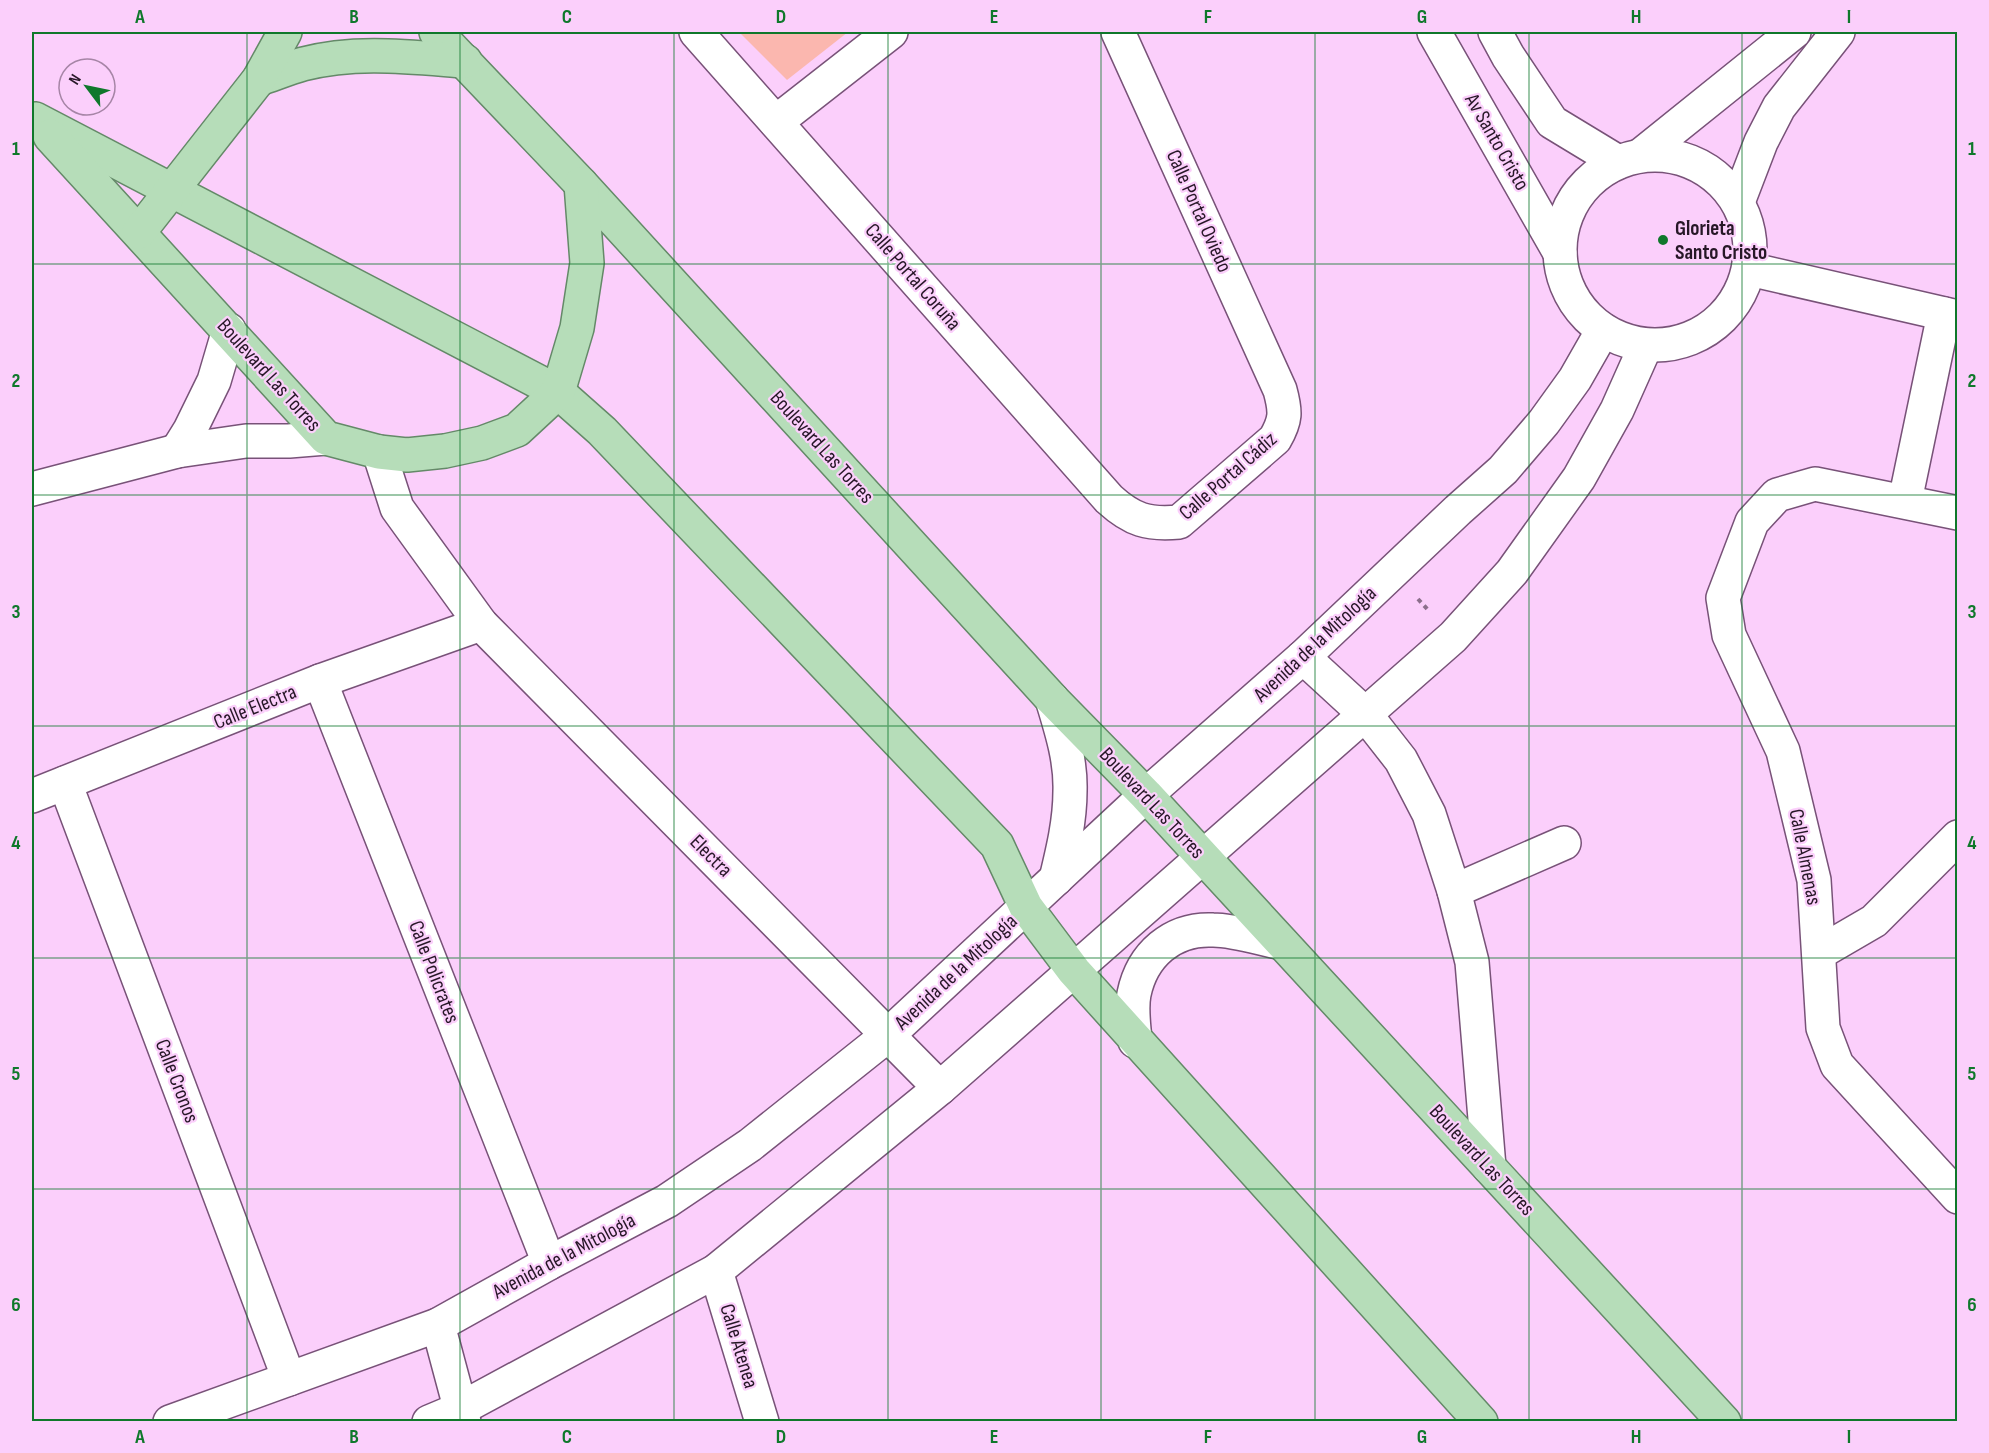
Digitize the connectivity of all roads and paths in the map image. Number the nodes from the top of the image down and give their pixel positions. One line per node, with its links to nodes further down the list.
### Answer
1 (285, 32): 11 (main road)
2 (436, 32): 10 (main road, Boulevard Las Torres)
3 (696, 32): 13 (street, Calle Portal Coruña)
4 (891, 32): 13 (street)
5 (1119, 32): 25 (street, Calle Portal Oviedo)
6 (1434, 32): 19 (street, Av Santo Cristo)
7 (1495, 32): 14 (street)
8 (1794, 32): 14 (street)
9 (1838, 32): 17 (street)
10 (465, 62): 11 (main road); 15 (main road, Boulevard Las Torres)
11 (259, 79): 16 (main road)
12 (33, 117): 16 (main road, Boulevard Las Torres); 18 (main road, Boulevard Las Torres)
13 (776, 122): 33 (street, Calle Portal Coruña)
14 (1629, 159): 17 (street); 19 (street)
15 (581, 184): 26 (main road); 39 (main road, Boulevard Las Torres)
16 (171, 190): 18 (main road); 26 (main road, Boulevard Las Torres)
17 (1738, 202): 20 (street)
18 (139, 232): 22 (main road, Boulevard Las Torres)
19 (1560, 253): 23 (street)
20 (1749, 269): 21 (street); 24 (street)
21 (1951, 315): 31 (street)
22 (229, 330): 27 (main road, Boulevard Las Torres); 28 (street)
23 (1603, 330): 24 (street); 34 (street, Avenida de la Mitología)
24 (1646, 345): 36 (street)
25 (1280, 390): 33 (street, Calle Portal Cádiz)
26 (558, 392): 29 (main road, Boulevard Las Torres); 49 (main road, Boulevard Las Torres)
27 (326, 438): 28 (street); 29 (main road, Boulevard Las Torres)
28 (177, 451): 30 (street)
29 (379, 452): 35 (street, Electra)
30 (32, 489)
31 (1905, 501): 32 (street); 51 (street, Calle Almenas)
32 (1958, 513)
33 (1135, 518)
34 (1394, 571): 36 (path); 37 (street, Avenida de la Mitología)
35 (481, 624): 38 (street, Calle Electra); 53 (street, Electra)
36 (1453, 637): 40 (street)
37 (1303, 657): 40 (street); 42 (street, Avenida de la Mitología)
38 (320, 681): 41 (street, Calle Electra); 58 (street, Calle Policrates)
39 (1052, 699): 42 (main road, Boulevard Las Torres); 47 (street)
40 (1365, 714): 46 (street); 48 (street)
41 (65, 783): 43 (street, Calle Electra); 61 (street, Calle Cronos)
42 (1146, 795): 46 (main road, Boulevard Las Torres); 47 (street, Avenida de la Mitología)
43 (32, 796)
44 (1958, 837): 51 (street)
45 (1564, 843): 48 (street)
46 (1203, 858): 50 (main road, Boulevard Las Torres); 52 (street)
47 (1056, 879): 49 (street, Avenida de la Mitología)
48 (1454, 891): 56 (street)
49 (1026, 906): 52 (main road, Boulevard Las Torres); 53 (street, Avenida de la Mitología)
50 (1282, 943): 54 (street); 56 (main road, Boulevard Las Torres)
51 (1819, 952): 57 (street, Calle Almenas)
52 (1074, 971): 54 (main road, Boulevard Las Torres); 55 (street)
53 (888, 1035): 55 (street, Electra); 58 (street, Avenida de la Mitología)
54 (1135, 1041): 66 (main road, Boulevard Las Torres)
55 (940, 1088): 59 (street)
56 (1489, 1167): 67 (main road, Boulevard Las Torres)
57 (1958, 1197)
58 (549, 1263): 60 (street, Avenida de la Mitología)
59 (716, 1271): 62 (street); 65 (street, Calle Atenea)
60 (438, 1325): 61 (street, Avenida de la Mitología); 62 (street)
61 (289, 1379): 63 (street, Avenida de la Mitología)
62 (462, 1415): 64 (street)
63 (170, 1422)
64 (429, 1422)
65 (762, 1422)
66 (1481, 1422)
67 (1724, 1422)

